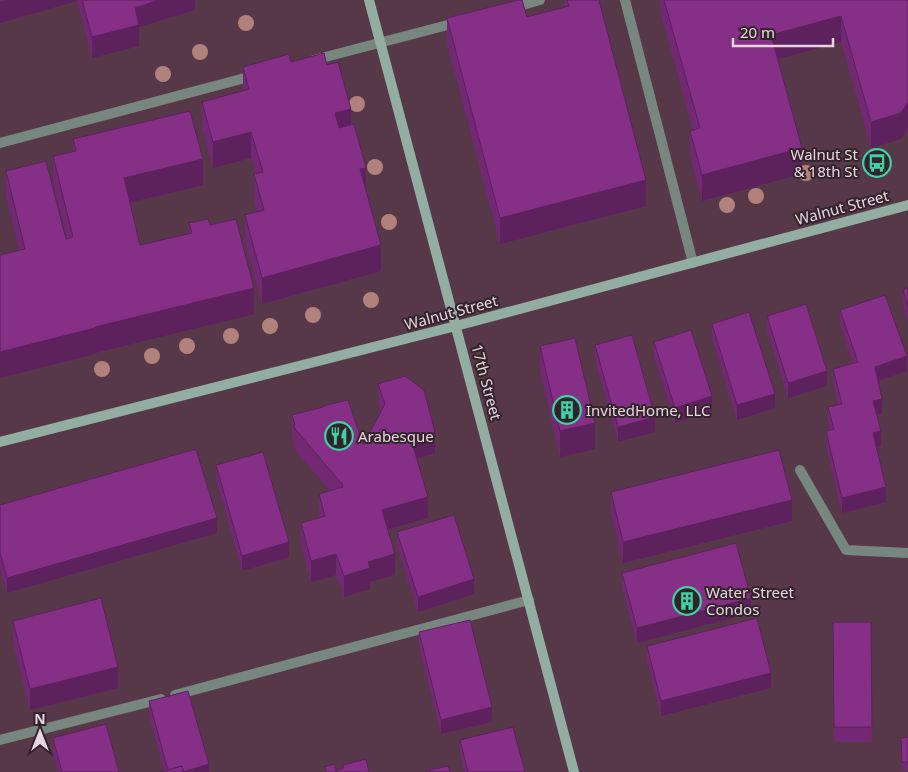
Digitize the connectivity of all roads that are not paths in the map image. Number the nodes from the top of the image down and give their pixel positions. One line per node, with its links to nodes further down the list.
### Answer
1 (369, 0): 6 (street, 17th Street)
2 (540, 0): 4 (lane)
3 (625, 0): 11 (lane)
4 (503, 10)
5 (466, 20): 6 (lane)
6 (380, 43): 7 (lane); 12 (street, 17th Street)
7 (304, 63)
8 (266, 73): 9 (lane)
9 (0, 143)
10 (908, 205): 11 (street, Walnut Street)
11 (693, 263): 12 (street, Walnut Street)
12 (456, 326): 13 (street, Walnut Street); 16 (street, 17th Street)
13 (0, 442)
14 (800, 470): 15 (lane)
15 (908, 553)
16 (529, 600): 17 (lane); 18 (street, 17th Street)
17 (0, 740)
18 (574, 772)

